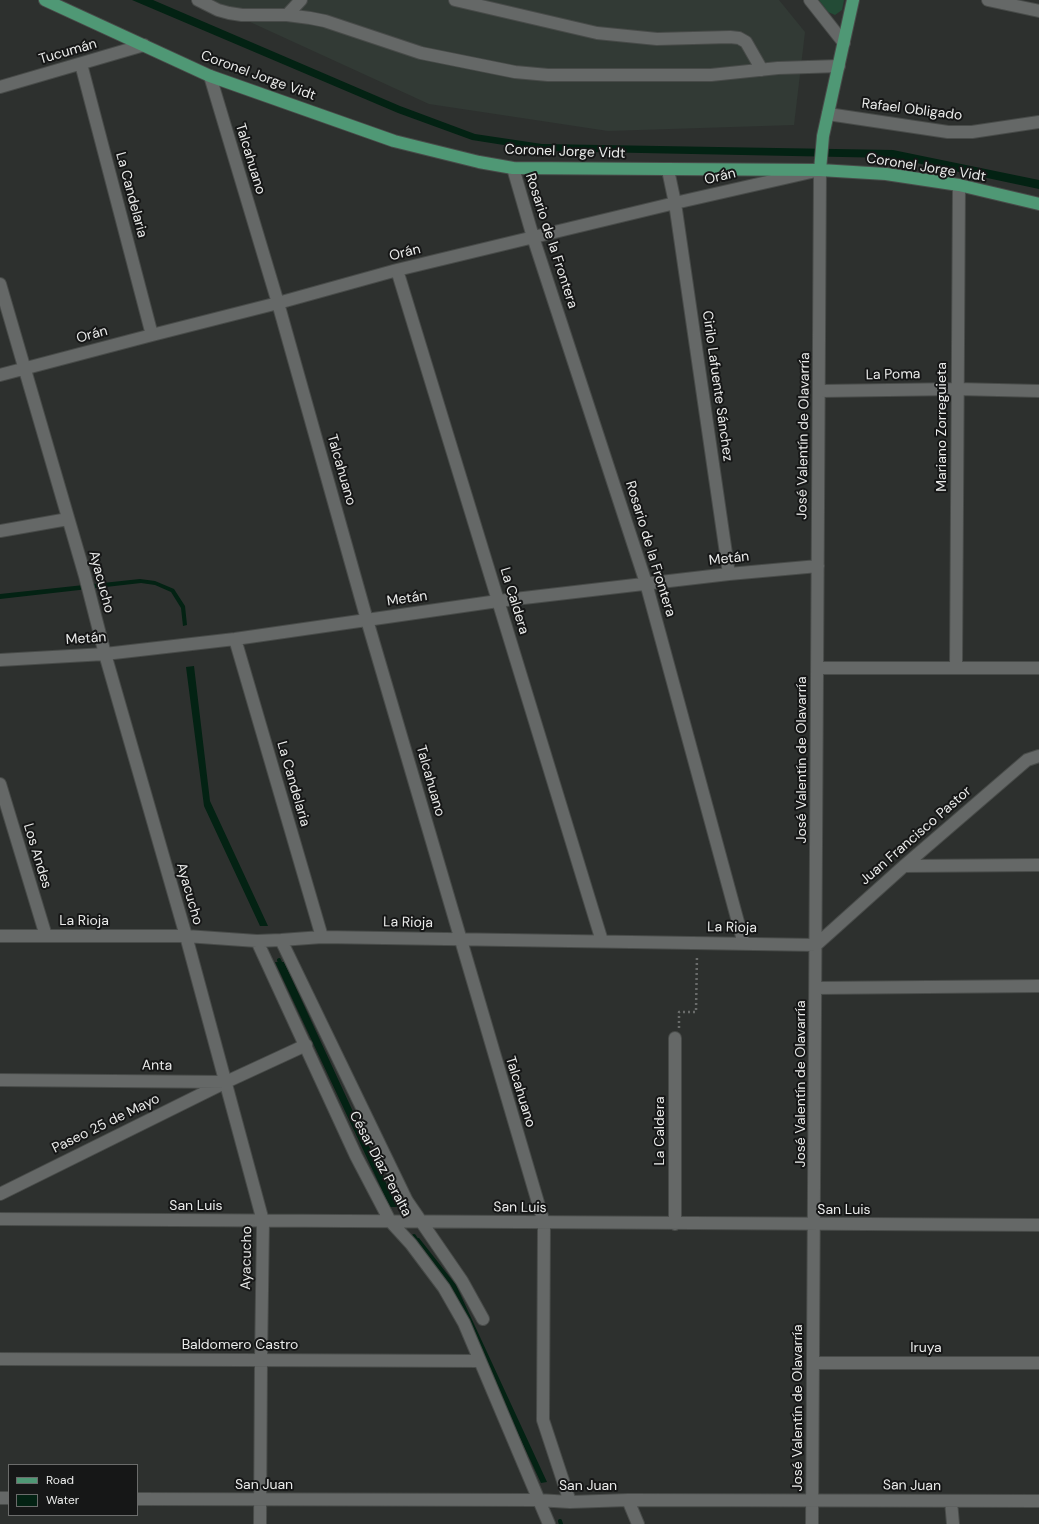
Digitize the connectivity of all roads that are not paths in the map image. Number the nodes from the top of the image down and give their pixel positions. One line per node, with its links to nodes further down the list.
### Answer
1 (45, 0): 11 (main road, Coronel Jorge Vidt)
2 (198, 0): 9 (street)
3 (301, 0): 9 (street)
4 (455, 0): 14 (street)
5 (810, 0): 10 (street)
6 (853, 0): 10 (main road, José Valentín de Olavarría)
7 (988, 0): 8 (street)
8 (1039, 11)
9 (287, 15): 14 (street)
10 (844, 43): 13 (main road, José Valentín de Olavarría)
11 (144, 45): 12 (street, Tucumán); 15 (main road, Coronel Jorge Vidt)
12 (80, 64): 16 (street, Tucumán); 29 (street, La Candelaria)
13 (839, 66): 14 (street); 17 (main road, José Valentín de Olavarría)
14 (762, 70)
15 (210, 76): 20 (main road, Coronel Jorge Vidt); 28 (street, Talcahuano)
16 (0, 87)
17 (828, 114): 18 (street, Rafael Obligado); 19 (main road, José Valentín de Olavarría)
18 (1039, 122)
19 (820, 165): 21 (main road, Coronel Jorge Vidt); 22 (main road, Coronel Jorge Vidt); 23 (street, Orán); 33 (street, José Valentín de Olavarría)
20 (512, 168): 21 (main road, Coronel Jorge Vidt); 25 (street, Rosario de la Frontera)
21 (668, 170): 23 (street, Cirilo Lafuente Sánchez)
22 (959, 186): 24 (main road, Coronel Jorge Vidt); 32 (street, Mariano Zorreguieta)
23 (675, 203): 25 (street, Orán); 38 (street, Cirilo Lafuente Sánchez)
24 (1039, 204)
25 (534, 237): 26 (street, Orán); 39 (street, Rosario de la Frontera)
26 (397, 270): 28 (street, Orán); 40 (street, La Caldera)
27 (0, 284): 30 (street, Ayacucho)
28 (278, 303): 29 (street, Orán); 41 (street, Talcahuano)
29 (152, 335): 30 (street, Orán)
30 (24, 369): 31 (street, Orán); 35 (street, Ayacucho)
31 (0, 375)
32 (957, 389): 33 (street, La Poma); 34 (street, La Poma); 46 (street, Mariano Zorreguieta)
33 (820, 391): 37 (street, José Valentín de Olavarría)
34 (1039, 391)
35 (68, 519): 36 (street); 43 (street, Ayacucho)
36 (0, 531)
37 (818, 566): 38 (street, Metán); 45 (street, José Valentín de Olavarría)
38 (729, 574): 39 (street, Metán)
39 (646, 583): 40 (street, Metán); 60 (street, Rosario de la Frontera)
40 (498, 601): 41 (street, Metán); 59 (street, La Caldera)
41 (367, 620): 42 (street, Metán); 56 (street, Talcahuano)
42 (235, 639): 43 (street, Metán); 55 (street, La Candelaria)
43 (105, 654): 44 (street, Metán); 54 (street, Ayacucho)
44 (0, 660)
45 (818, 668): 46 (street); 61 (street, José Valentín de Olavarría)
46 (956, 668): 47 (street)
47 (1039, 668)
48 (1039, 756): 51 (street, Juan Francisco Pastor)
49 (0, 784): 53 (street, Los Andes)
50 (1039, 865): 51 (street)
51 (904, 866): 61 (street, Juan Francisco Pastor)
52 (0, 936): 53 (street, La Rioja)
53 (46, 936): 54 (street, La Rioja)
54 (186, 936): 58 (street, La Rioja); 67 (street, Ayacucho)
55 (322, 937): 56 (street, La Rioja); 57 (street, La Rioja)
56 (460, 939): 59 (street, La Rioja); 73 (street, Talcahuano)
57 (281, 940): 58 (street, La Rioja); 72 (street)
58 (257, 941): 65 (street, César Díaz Peralta)
59 (602, 941): 60 (street, La Rioja)
60 (744, 944): 61 (street, La Rioja)
61 (816, 945): 63 (street, José Valentín de Olavarría)
62 (1039, 986): 63 (street)
63 (816, 988): 75 (street, José Valentín de Olavarría)
64 (675, 1038): 74 (street, La Caldera)
65 (306, 1045): 67 (street, Anta); 71 (street, César Díaz Peralta)
66 (0, 1080): 67 (street, Anta)
67 (226, 1082): 68 (street, Paseo 25 de Mayo); 70 (street, Ayacucho)
68 (0, 1194)
69 (0, 1219): 70 (street, San Luis)
70 (263, 1221): 71 (street, San Luis); 79 (street, Ayacucho)
71 (390, 1222): 72 (street, San Luis); 80 (street, César Díaz Peralta)
72 (421, 1222): 73 (street, San Luis); 77 (street)
73 (544, 1223): 74 (street, San Luis); 90 (street, Talcahuano)
74 (675, 1224): 75 (street, San Luis)
75 (815, 1225): 76 (street, San Luis); 81 (street, José Valentín de Olavarría)
76 (1039, 1225)
77 (483, 1319)
78 (0, 1359): 79 (street, Baldomero Castro)
79 (261, 1360): 80 (street, Baldomero Castro); 84 (street, Ayacucho)
80 (480, 1361): 85 (street, César Díaz Peralta)
81 (813, 1363): 82 (street, Iruya); 87 (street, José Valentín de Olavarría)
82 (1039, 1363)
83 (138, 1499): 84 (street, San Juan)
84 (260, 1500): 85 (street, San Juan); 91 (street, Ayacucho)
85 (538, 1500): 90 (street, San Juan); 92 (street); 93 (street, César Díaz Peralta)
86 (628, 1500): 87 (street, San Juan); 90 (street, San Juan); 94 (street)
87 (812, 1500): 88 (street, San Juan); 95 (street, José Valentín de Olavarría)
88 (951, 1501): 89 (street, San Juan); 96 (street)
89 (1039, 1501)
90 (570, 1502)
91 (260, 1524)
92 (538, 1524)
93 (549, 1524)
94 (638, 1524)
95 (812, 1524)
96 (952, 1524)

